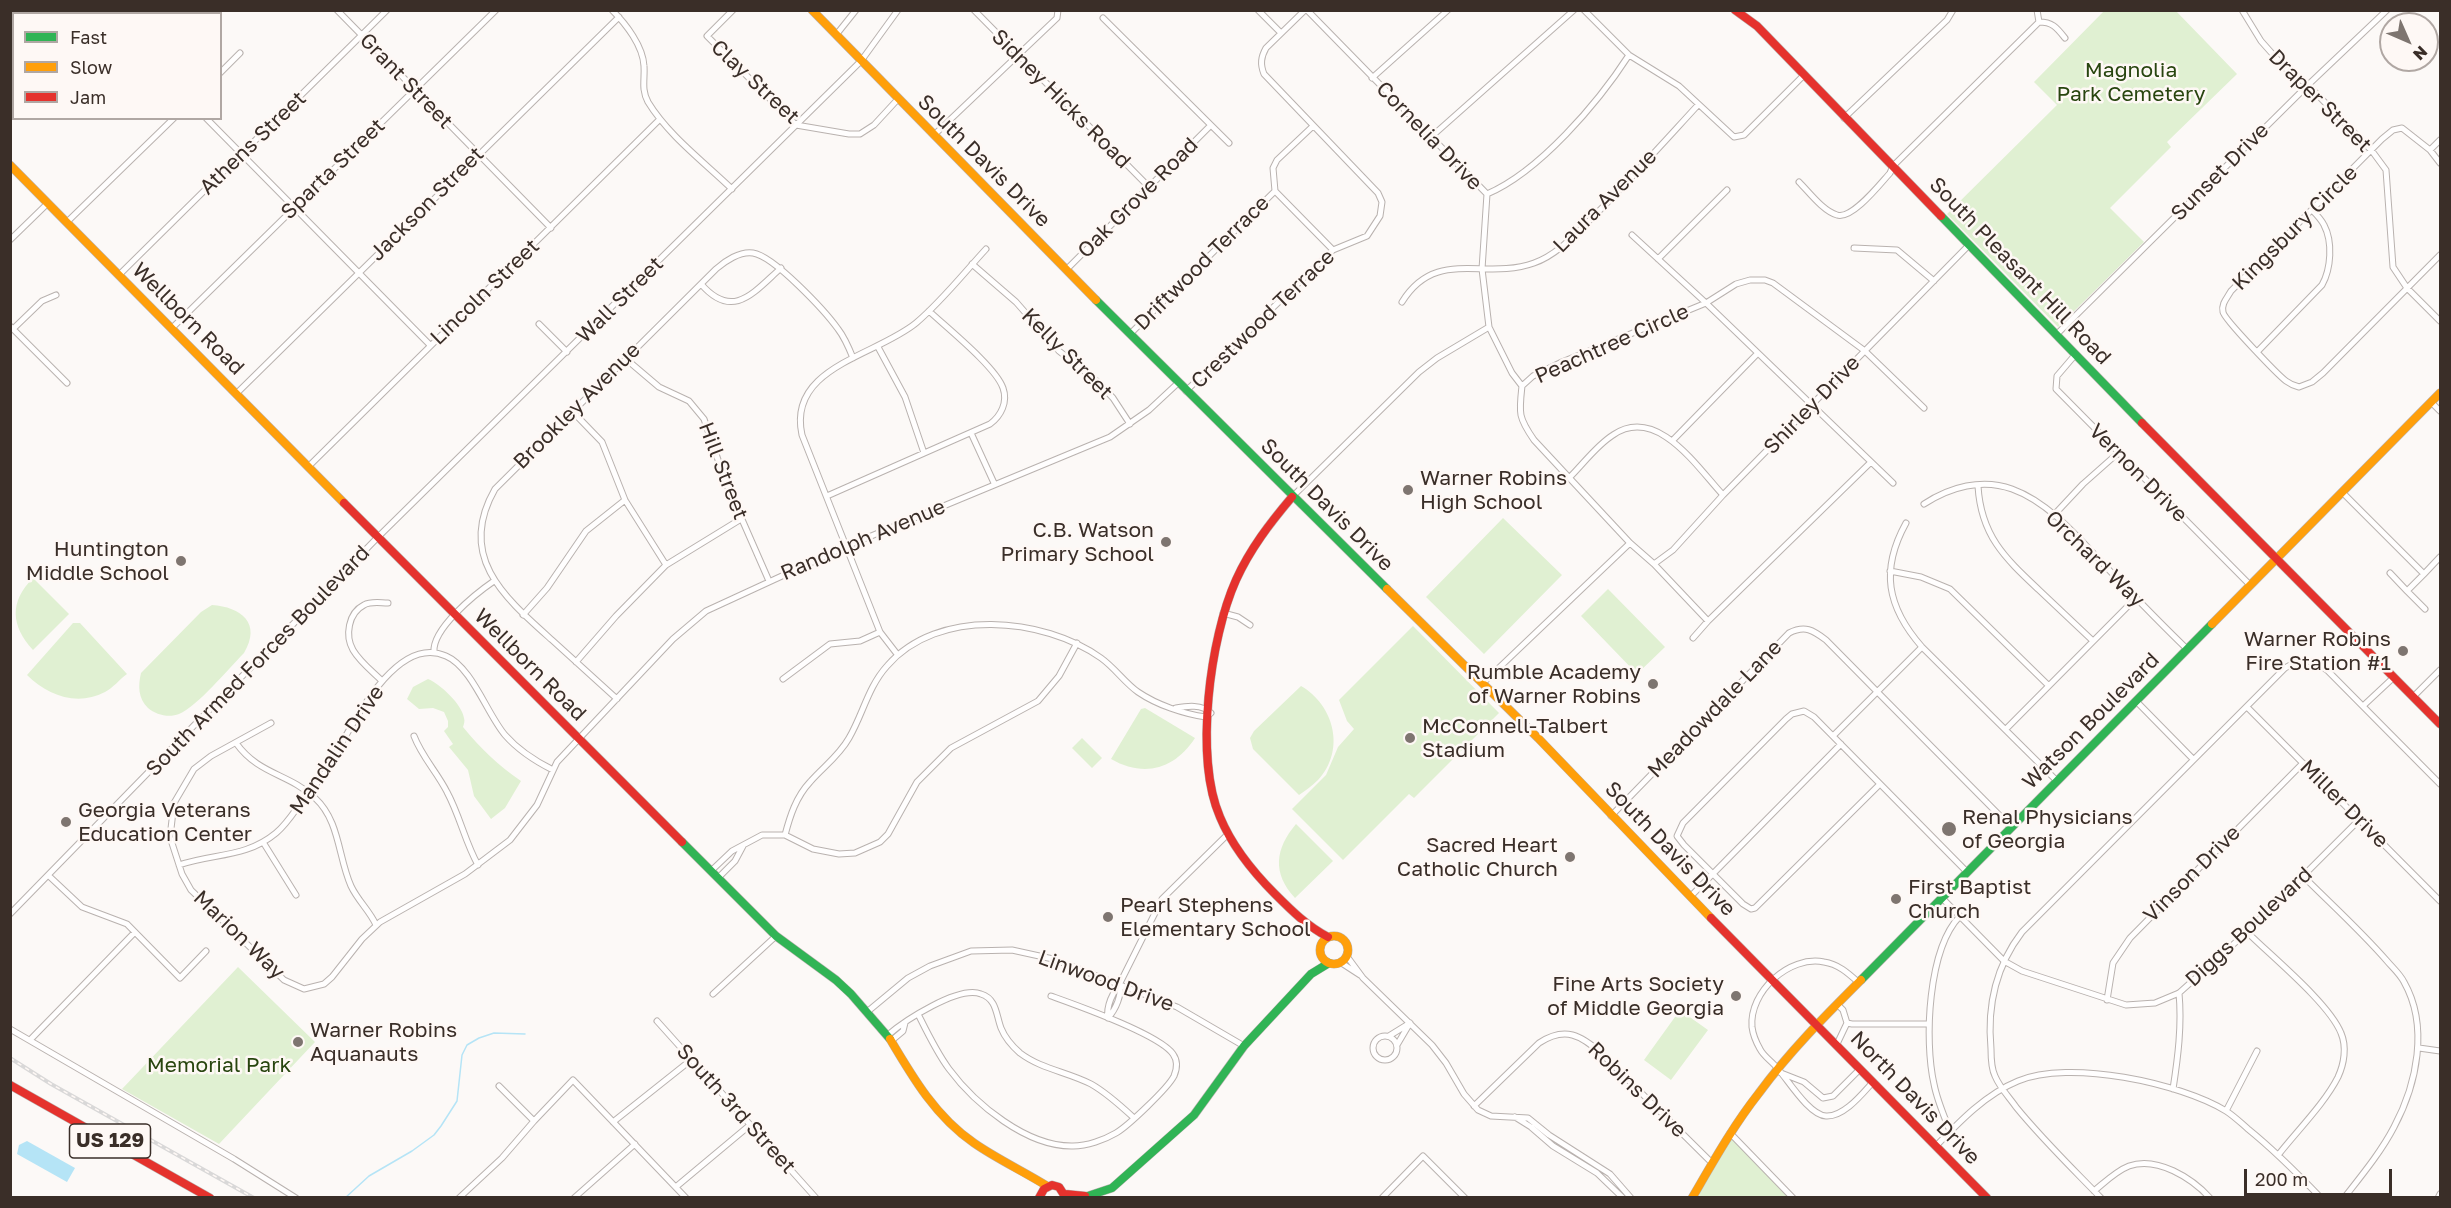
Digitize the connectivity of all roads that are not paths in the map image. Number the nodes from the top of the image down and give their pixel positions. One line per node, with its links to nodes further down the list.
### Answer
1 (337, 10): 28 (street, Grant Street)
2 (387, 10): 28 (street, Athens Street)
3 (496, 10): 38 (street, Sparta Street)
4 (612, 10): 22 (street)
5 (733, 10): 45 (street, Clay Street)
6 (812, 10): 27 (street, South Davis Drive)
7 (856, 10): 27 (street)
8 (898, 10): 33 (street, Wall Street)
9 (974, 10): 32 (street, Sidney Hicks Road)
10 (1058, 10): 32 (street)
11 (1258, 10): 26 (street)
12 (1306, 10): 26 (street, Crestwood Terrace); 36 (street, Cornelia Drive)
13 (1448, 10): 36 (street)
14 (1574, 10): 49 (street)
15 (1584, 10): 31 (street)
16 (1736, 10): 25 (street, South Pleasant Hill Road)
17 (1742, 10): 25 (street)
18 (1953, 10): 41 (street)
19 (2037, 10): 24 (street)
20 (2387, 10): 37 (street, Sunset Drive)
21 (2246, 12): 37 (street, Draper Street)
22 (619, 17): 42 (street); 55 (street, Jackson Street)
23 (1102, 18): 46 (street)
24 (2039, 22): 29 (street); 58 (street)
25 (1757, 26): 35 (street, South Pleasant Hill Road)
26 (1281, 33): 47 (street, Crestwood Terrace)
27 (836, 35): 33 (street, South Davis Drive)
28 (362, 36): 38 (street, Grant Street); 54 (street, Athens Street)
29 (2065, 38)
30 (240, 53): 34 (street)
31 (1629, 55): 40 (street); 64 (street)
32 (1018, 56): 48 (street); 60 (street, Sidney Hicks Road)
33 (861, 61): 39 (street, South Davis Drive); 45 (street, Wall Street)
34 (222, 71)
35 (1803, 76): 40 (street); 41 (street, South Pleasant Hill Road)
36 (1372, 78): 49 (street, Cornelia Drive)
37 (2308, 85): 52 (street, Draper Street); 97 (street, Sunset Drive)
38 (414, 89): 55 (street, Grant Street); 66 (street, Sparta Street)
39 (898, 99): 45 (street, Clay Street); 48 (street, South Davis Drive)
40 (1698, 105): 80 (street, Laura Avenue)
41 (1844, 117): 58 (street, South Pleasant Hill Road)
42 (660, 119): 61 (street); 69 (street, Lincoln Street)
43 (172, 120): 68 (street)
44 (208, 120): 54 (street)
45 (796, 125): 61 (street, Wall Street)
46 (1210, 126): 51 (street); 60 (street, Oak Grove Road)
47 (1312, 127): 63 (street); 75 (street, Crestwood Terrace)
48 (934, 135): 81 (street, South Davis Drive)
49 (1431, 136): 64 (street, Cornelia Drive)
50 (2440, 140): 53 (street)
51 (1229, 143)
52 (2372, 150): 53 (street, Kingsbury Circle); 67 (street, Kingsbury Circle); 86 (street, Draper Street)
53 (2430, 150): 56 (street, Kingsbury Circle)
54 (241, 154): 66 (street); 83 (street, Athens Street)
55 (478, 154): 69 (street, Grant Street); 82 (street, Jackson Street)
56 (2440, 163)
57 (10, 165): 65 (street, Wellborn Road)
58 (1893, 166): 59 (street); 72 (street, South Pleasant Hill Road)
59 (1798, 182)
60 (1149, 187): 81 (street, Oak Grove Road)
61 (732, 189): 102 (street, Wall Street)
62 (1727, 190): 77 (street)
63 (1275, 191): 75 (street); 96 (street, Driftwood Terrace)
64 (1486, 195): 80 (street, Cornelia Drive)
65 (47, 204): 68 (street, Wellborn Road); 71 (street)
66 (294, 207): 82 (street); 95 (street, Sparta Street)
67 (2312, 210): 101 (street); 101 (street, Kingsbury Circle)
68 (67, 222): 83 (street, Wellborn Road)
69 (551, 228): 98 (street, Lincoln Street)
70 (1632, 235): 77 (street)
71 (10, 240)
72 (1969, 245): 84 (street, Shirley Drive); 97 (street, South Pleasant Hill Road)
73 (1854, 248): 84 (street)
74 (986, 249): 78 (street)
75 (1333, 250): 110 (street, Crestwood Terrace)
76 (2440, 255): 86 (street, Kingsbury Circle)
77 (1658, 259): 89 (street)
78 (972, 264): 90 (street); 118 (street, Kelly Street)
79 (780, 268): 85 (street, Brookley Avenue); 85 (street); 105 (street, Brookley Avenue)
80 (1482, 269): 88 (street, Laura Avenue); 94 (street, Cornelia Drive)
81 (1066, 270): 96 (street, South Davis Drive)
82 (358, 273): 98 (street); 111 (street, Jackson Street)
83 (119, 275): 95 (street, Wellborn Road)
84 (1934, 281): 100 (street, Shirley Drive)
85 (700, 284): 106 (street, Brookley Avenue)
86 (2407, 288): 91 (street, Draper Street); 101 (street, Kingsbury Circle)
87 (56, 295): 93 (street)
88 (1402, 302)
89 (1706, 303): 100 (street, Peachtree Circle); 103 (street); 109 (street, Peachtree Circle)
90 (929, 311): 99 (street); 119 (street)
91 (2440, 321)
92 (539, 324): 102 (street)
93 (12, 327): 107 (street)
94 (1489, 327): 109 (street, Cornelia Drive); 132 (street)
95 (172, 328): 111 (street, Wellborn Road)
96 (1130, 334): 108 (street, South Davis Drive)
97 (2056, 335): 104 (street, South Pleasant Hill Road)
98 (429, 345): 124 (street, Lincoln Street)
99 (878, 347): 105 (street); 121 (street)
100 (1865, 351): 114 (street, Shirley Drive); 115 (street, Peachtree Circle)
101 (2258, 351)
102 (567, 352): 138 (street, Wall Street)
103 (1757, 354): 114 (street); 120 (street)
104 (2075, 355): 122 (street, Vernon Drive); 142 (street, South Pleasant Hill Road)
105 (853, 358): 131 (street)
106 (626, 359): 117 (street, Brookley Avenue); 136 (street, Hill Street)
107 (67, 383)
108 (1178, 383): 110 (street, South Davis Drive); 118 (street, Randolph Avenue)
109 (1521, 386): 125 (street, Peachtree Circle)
110 (1186, 391): 132 (street, South Davis Drive)
111 (237, 393): 124 (street, Wellborn Road)
112 (2440, 393): 113 (street, Watson Boulevard)
113 (2431, 402): 116 (street); 129 (street, Watson Boulevard)
114 (1812, 406): 123 (street); 130 (street, Shirley Drive)
115 (1924, 408)
116 (2440, 411)
117 (573, 412): 133 (street); 148 (street, Brookley Avenue)
118 (1130, 424): 126 (street, Randolph Avenue)
119 (971, 433): 121 (street); 126 (street)
120 (1673, 440): 125 (street); 130 (street)
121 (924, 453): 131 (street)
122 (2118, 453): 135 (street); 150 (street, Vernon Drive)
123 (1871, 462): 127 (street); 158 (street)
124 (309, 466): 138 (street, Wellborn Road)
125 (1570, 477): 139 (street, Peachtree Circle)
126 (994, 483): 140 (street, Randolph Avenue)
127 (1893, 483)
128 (1977, 486): 134 (street, Orchard Way); 135 (street, Orchard Way); 162 (street)
129 (2342, 492): 142 (street, Watson Boulevard); 147 (street)
130 (1724, 495): 143 (street, Shirley Drive)
131 (827, 496): 140 (street)
132 (1293, 497): 155 (street); 173 (street, South Davis Drive)
133 (625, 500): 144 (street); 157 (street)
134 (1924, 504)
135 (2054, 516): 152 (street, Orchard Way)
136 (741, 519): 144 (street); 149 (street, Hill Street)
137 (1906, 523): 145 (street)
138 (378, 537): 156 (street, Wellborn Road); 209 (street, South Armed Forces Boulevard)
139 (1630, 543): 143 (street, Peachtree Circle); 173 (street)
140 (847, 546): 149 (street, Randolph Avenue); 160 (street)
141 (2440, 557): 147 (street)
142 (2276, 559): 150 (street, Watson Boulevard); 170 (street, South Pleasant Hill Road)
143 (1654, 564): 158 (street, Peachtree Circle)
144 (666, 565): 168 (street)
145 (1890, 571): 164 (street); 174 (street)
146 (2390, 573): 151 (street)
147 (2424, 574): 151 (street)
148 (494, 581): 156 (street); 157 (street, Brookley Avenue)
149 (769, 581): 177 (street, Randolph Avenue)
150 (2250, 585): 165 (street, Watson Boulevard)
151 (2407, 591): 154 (street)
152 (2136, 598): 162 (street); 165 (street, Orchard Way)
153 (388, 603): 172 (street)
154 (2426, 609)
155 (1223, 613): 159 (street); 181 (street)
156 (456, 615): 166 (street); 187 (street, Wellborn Road)
157 (523, 615): 168 (street, Brookley Avenue)
158 (1708, 621): 161 (street)
159 (1250, 625)
160 (880, 632): 167 (street); 171 (street)
161 (1693, 638)
162 (2093, 641): 174 (street)
163 (1077, 643): 167 (street); 181 (street); 200 (street)
164 (1922, 647): 175 (street); 184 (street)
165 (2187, 649): 178 (street, Watson Boulevard)
166 (434, 652): 172 (street, Mandalin Drive); 192 (street)
167 (897, 654): 200 (street)
168 (576, 662): 177 (street, Brookley Avenue)
169 (2440, 670): 176 (street)
170 (2393, 678): 176 (street, South Pleasant Hill Road); 179 (street)
171 (783, 680)
172 (382, 681): 196 (street, Mandalin Drive)
173 (1483, 683): 197 (street, South Davis Drive)
174 (2048, 685): 184 (street)
175 (1877, 692): 186 (street); 197 (street, Meadowdale Lane); 199 (street)
176 (2413, 697): 183 (street, South Pleasant Hill Road)
177 (617, 699): 187 (street, Randolph Avenue)
178 (2136, 701): 190 (street); 193 (street, Watson Boulevard)
179 (2363, 706): 180 (street); 195 (street)
180 (2247, 707): 190 (street); 191 (street, Miller Drive)
181 (1207, 713): 201 (street)
182 (272, 723): 188 (street, Marion Way)
183 (2440, 724)
184 (2006, 729): 193 (street)
185 (414, 736): 204 (street)
186 (1833, 736): 189 (street); 208 (street)
187 (579, 740): 192 (street, Marion Way); 206 (street, Wellborn Road)
188 (236, 743): 196 (street); 205 (street, Marion Way)
189 (1841, 744): 194 (street); 208 (street)
190 (2193, 759): 228 (street)
191 (2303, 763): 198 (street, Miller Drive); 239 (street, Vinson Drive)
192 (553, 770): 204 (street, Marion Way)
193 (2057, 781): 199 (street, Watson Boulevard)
194 (1880, 784): 207 (street); 208 (street)
195 (2440, 784)
196 (309, 793): 202 (street, Mandalin Drive); 218 (street)
197 (1611, 816): 213 (street, South Davis Drive)
198 (2359, 820): 210 (street, Diggs Boulevard); 215 (street, Miller Drive)
199 (2011, 827): 207 (street, Watson Boulevard)
200 (785, 835): 203 (street)
201 (1227, 835): 219 (street); 235 (street)
202 (263, 842): 205 (street, Mandalin Drive); 212 (street)
203 (743, 846): 206 (street); 211 (street)
204 (478, 865): 218 (street, Marion Way)
205 (178, 866): 218 (street, Marion Way)
206 (712, 870): 211 (street, Wellborn Road)
207 (1967, 872): 214 (street, Watson Boulevard)
208 (1713, 874): 213 (street)
209 (49, 876): 216 (street, South Armed Forces Boulevard); 220 (street)
210 (2303, 876): 221 (street, Diggs Boulevard); 256 (street)
211 (719, 877): 222 (street, Wellborn Road)
212 (296, 895)
213 (1690, 897): 233 (street, South Davis Drive)
214 (1942, 898): 217 (street, Diggs Boulevard); 234 (street, Watson Boulevard)
215 (2440, 901)
216 (10, 914)
217 (1960, 916): 228 (street, Diggs Boulevard); 248 (street)
218 (376, 926)
219 (1312, 929): 223 (street); 224 (street)
220 (135, 932): 225 (street); 252 (street)
221 (2247, 932): 236 (street, Diggs Boulevard); 278 (street)
222 (776, 936): 237 (street); 241 (street, Wellborn Road)
223 (1328, 937): 224 (street); 227 (street)
224 (1321, 944): 226 (street)
225 (206, 951)
226 (1321, 955): 230 (street); 231 (street)
227 (1346, 955): 229 (street); 232 (street)
228 (2004, 961): 239 (street, Diggs Boulevard); 265 (street)
229 (1340, 962): 230 (street); 232 (street)
230 (1329, 963): 231 (street)
231 (1311, 974): 255 (street)
232 (1363, 978): 245 (street)
233 (1773, 980): 234 (street); 247 (street, South Davis Drive); 261 (street)
234 (1858, 982): 240 (street, Watson Boulevard)
235 (1120, 983): 241 (street, Linwood Drive); 243 (street); 255 (street, Linwood Drive)
236 (2179, 993): 239 (street, Diggs Boulevard); 266 (street)
237 (713, 994)
238 (1051, 996): 243 (street)
239 (2107, 1000)
240 (1837, 1004): 246 (street); 247 (street, Watson Boulevard)
241 (867, 1012): 251 (street, Wellborn Road)
242 (918, 1014): 251 (street); 270 (street); 270 (street)
243 (1108, 1018): 270 (street)
244 (657, 1021): 259 (street, South 3rd Street)
245 (1410, 1023): 250 (street); 254 (street); 267 (street)
246 (1847, 1023): 248 (street); 253 (street)
247 (1817, 1024): 253 (street, North Davis Drive); 261 (street, Watson Boulevard)
248 (1929, 1024): 274 (street)
249 (10, 1029): 252 (street)
250 (1389, 1036): 254 (street); 254 (street)
251 (889, 1038): 282 (street, Wellborn Road)
252 (30, 1040): 285 (street)
253 (1837, 1044): 260 (street, North Davis Drive)
254 (1397, 1045)
255 (1244, 1046): 290 (street)
256 (2419, 1048): 258 (street); 301 (street)
257 (2257, 1051): 268 (street)
258 (2440, 1051)
259 (691, 1060): 272 (street); 273 (street, South 3rd Street)
260 (1860, 1069): 261 (street); 262 (street, North Davis Drive)
261 (1780, 1071): 262 (street); 275 (street, Watson Boulevard)
262 (1873, 1082): 277 (street, North Davis Drive)
263 (10, 1085): 284 (street, US 129)
264 (499, 1086): 271 (street)
265 (2002, 1089): 266 (street); 274 (street); 281 (street)
266 (2173, 1089): 268 (street)
267 (1474, 1106): 269 (street); 279 (street, Robins Drive)
268 (2226, 1111): 278 (street)
269 (1514, 1116): 293 (street); 294 (street)
270 (1134, 1118)
271 (534, 1121): 272 (street); 286 (street)
272 (613, 1122): 276 (street)
273 (750, 1125): 280 (street); 289 (street, South 3rd Street)
274 (1950, 1131): 277 (street)
275 (1730, 1133): 279 (street, Watson Boulevard); 296 (street)
276 (635, 1144): 280 (street); 287 (street)
277 (1936, 1146): 297 (street, North Davis Drive)
278 (2278, 1154): 300 (street)
279 (1712, 1163): 295 (street, Watson Boulevard)
280 (677, 1186): 288 (street)
281 (2094, 1191): 298 (street); 299 (street)
282 (1042, 1192): 283 (street)
283 (1065, 1196): 290 (street)
284 (210, 1197)
285 (296, 1197)
286 (459, 1197)
287 (574, 1197)
288 (686, 1197)
289 (815, 1197)
290 (1084, 1197)
291 (1382, 1197): 292 (street)
292 (1465, 1197)
293 (1623, 1197)
294 (1631, 1197)
295 (1692, 1197)
296 (1793, 1197)
297 (1987, 1197)
298 (2101, 1197)
299 (2210, 1197)
300 (2321, 1197)
301 (2344, 1197)

